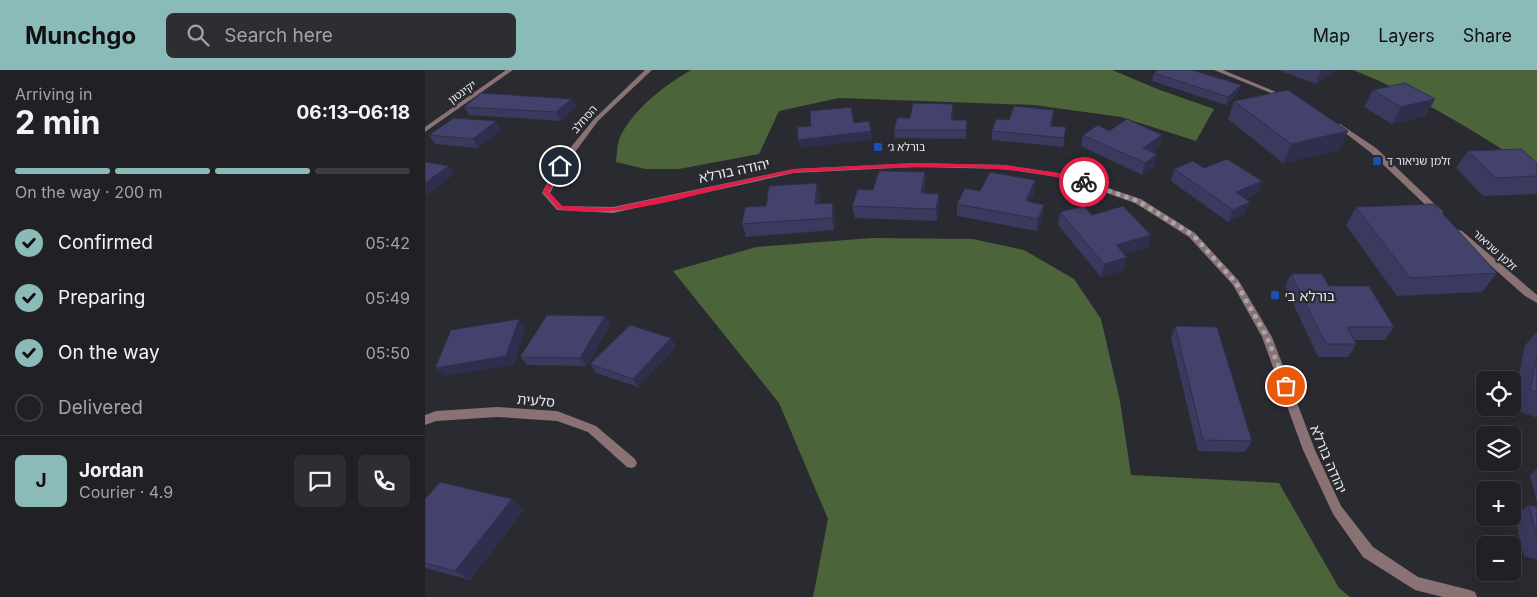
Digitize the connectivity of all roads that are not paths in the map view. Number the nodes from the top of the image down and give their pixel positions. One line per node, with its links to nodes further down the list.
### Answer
1 (509, 70): 6 (street, יקינטון)
2 (649, 70): 7 (street, הסחלב)
3 (1217, 70): 4 (street)
4 (1294, 102)
5 (1327, 118): 8 (street)
6 (425, 130)
7 (546, 192): 13 (street, יהודה בורלא)
8 (1448, 222)
9 (1455, 229): 10 (street, זלמן שניאור)
10 (1537, 300)
11 (425, 420): 12 (street, סלעית)
12 (631, 463)
13 (1470, 597)

